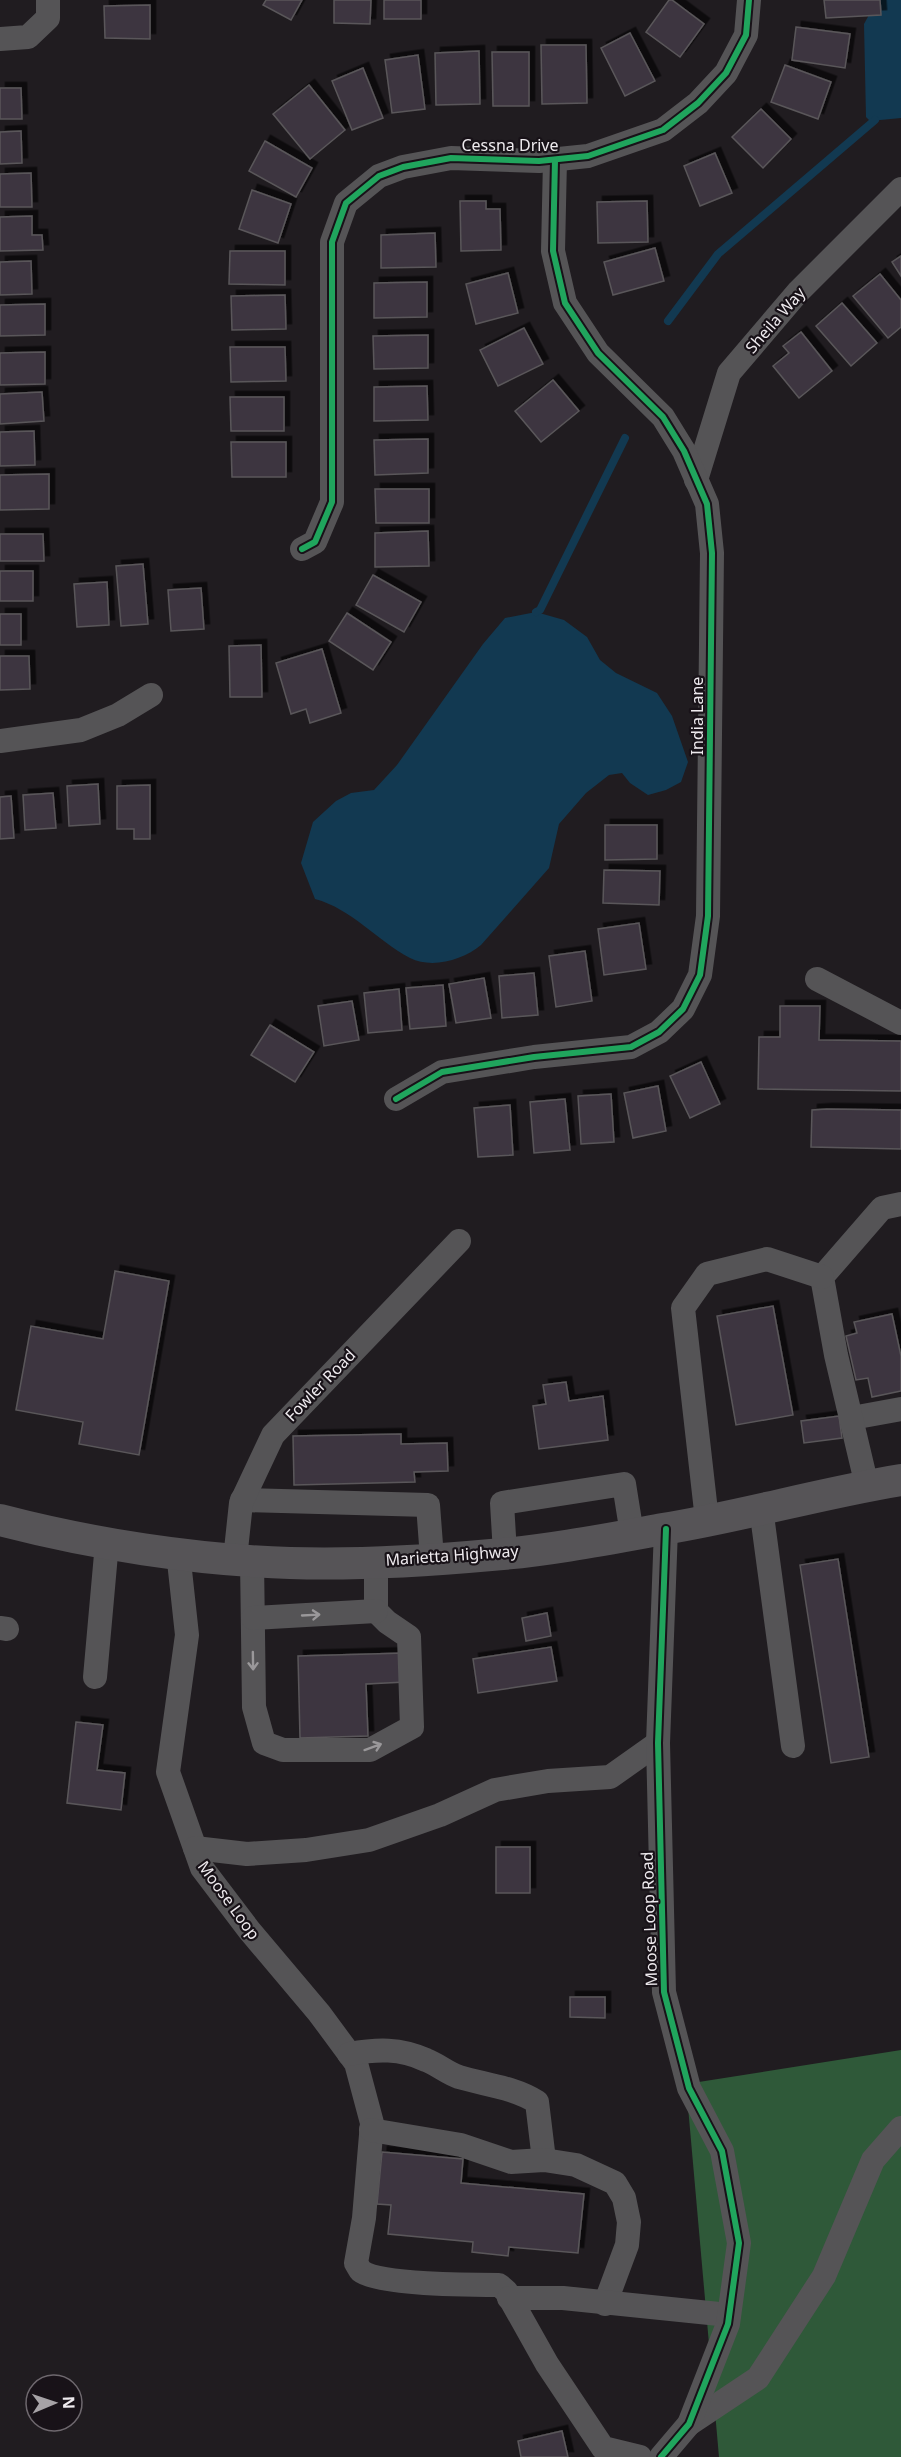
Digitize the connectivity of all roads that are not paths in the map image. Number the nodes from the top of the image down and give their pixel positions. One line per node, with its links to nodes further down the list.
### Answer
1 (48, 0): 3 (street)
2 (749, 0): 4 (street, Cessna Drive)
3 (0, 39)
4 (555, 160): 6 (street, India Lane); 7 (street, Cessna Drive)
5 (901, 189): 6 (street, Sheila Way)
6 (696, 480): 12 (street, India Lane)
7 (302, 549)
8 (150, 696): 9 (street)
9 (0, 741)
10 (817, 979): 11 (street)
11 (901, 1023)
12 (396, 1099)
13 (901, 1204): 15 (street)
14 (459, 1241): 20 (street, Fowler Road)
15 (822, 1277): 17 (street); 23 (street)
16 (901, 1409): 17 (street)
17 (852, 1418): 19 (street)
18 (901, 1480): 19 (main road, Marietta Highway)
19 (867, 1486): 21 (main road, Marietta Highway)
20 (242, 1500): 29 (street); 30 (street, Fowler Road)
21 (762, 1508): 23 (main road, Marietta Highway); 36 (street)
22 (0, 1520): 26 (main road, Marietta Highway)
23 (707, 1520): 24 (main road, Marietta Highway)
24 (666, 1529): 25 (main road, Marietta Highway); 35 (street, Moose Loop Road)
25 (632, 1534): 28 (main road, Marietta Highway); 28 (street)
26 (107, 1543): 27 (main road, Marietta Highway); 34 (street)
27 (178, 1552): 30 (main road, Marietta Highway); 37 (street, Moose Loop)
28 (505, 1553): 29 (main road, Marietta Highway)
29 (432, 1558): 31 (main road, Marietta Highway)
30 (244, 1560): 31 (main road, Marietta Highway); 33 (street, Fowler Road)
31 (376, 1561): 32 (street)
32 (376, 1611): 33 (street, one-way to 32); 33 (street, one-way to 32)
33 (253, 1618)
34 (95, 1677)
35 (658, 1743): 37 (street); 44 (street, Moose Loop Road)
36 (793, 1746)
37 (195, 1848): 38 (street, Moose Loop)
38 (349, 2054): 40 (street, Moose Loop); 41 (street)
39 (901, 2128): 45 (street)
40 (371, 2130): 41 (street); 42 (street, Moose Loop)
41 (544, 2160): 43 (street)
42 (509, 2298): 43 (street); 46 (street)
43 (605, 2304): 44 (street)
44 (729, 2316): 45 (street, Moose Loop Road)
45 (689, 2424): 47 (street, Moose Loop Road)
46 (640, 2457)
47 (661, 2457)

